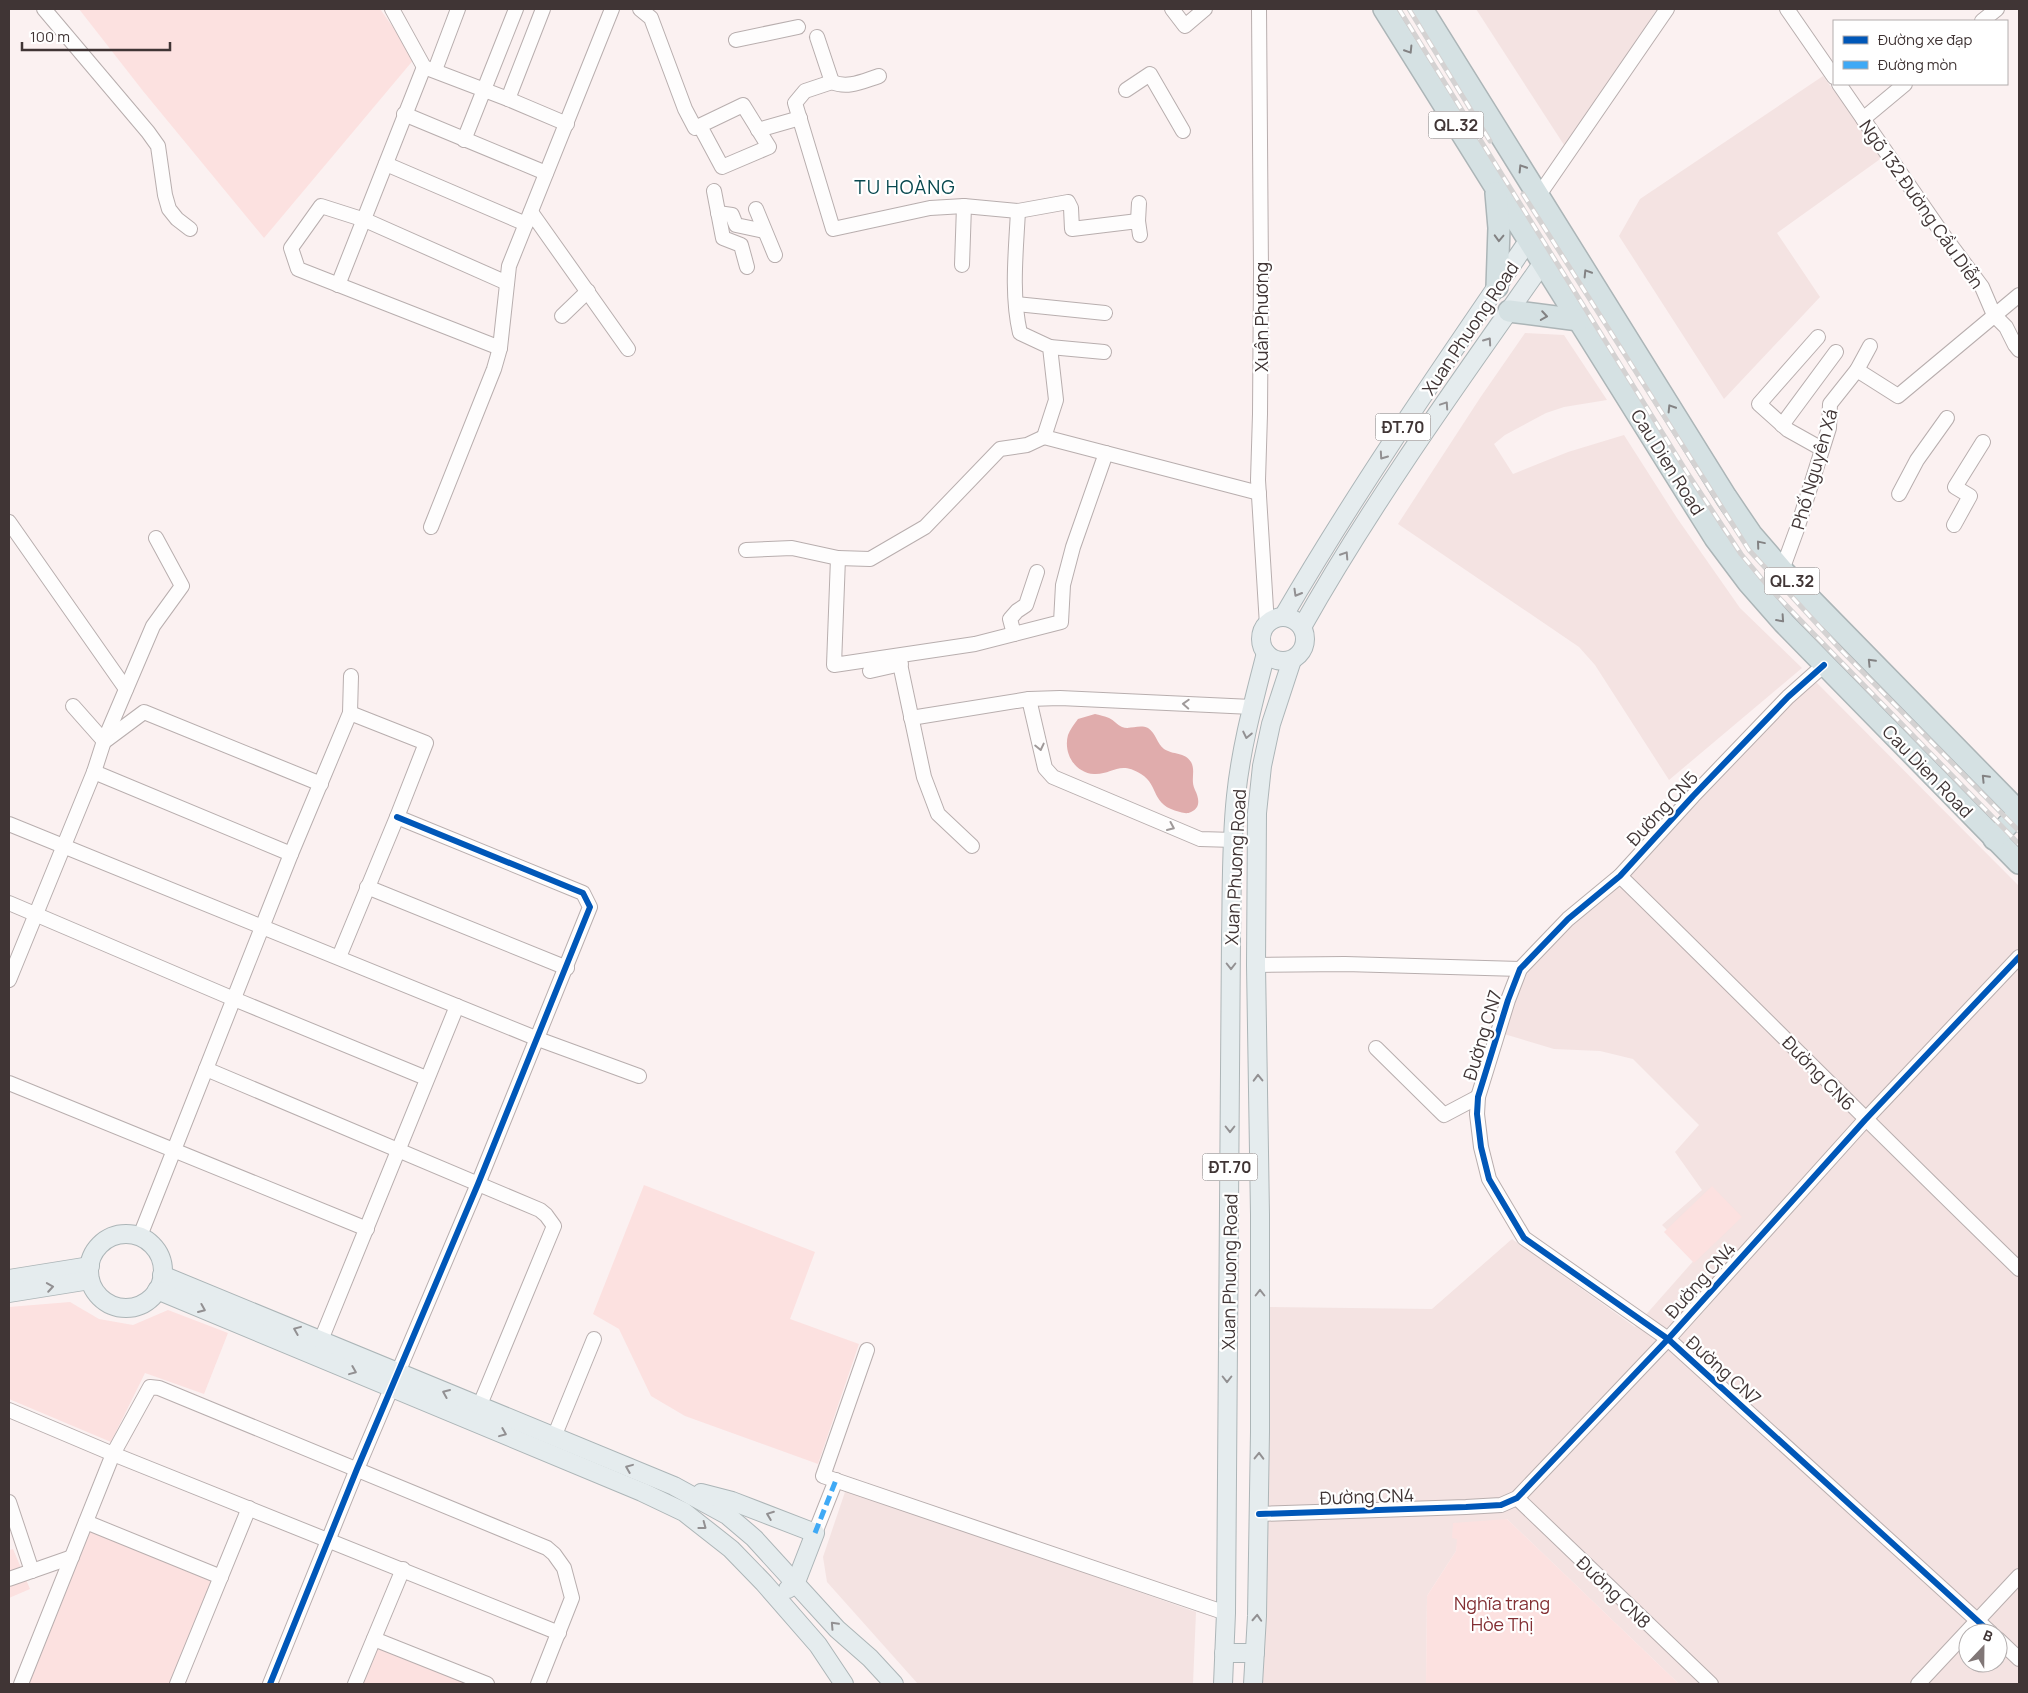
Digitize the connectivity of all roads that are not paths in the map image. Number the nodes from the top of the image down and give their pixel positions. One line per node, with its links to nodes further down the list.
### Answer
1 (44, 9): 50 (street)
2 (392, 9): 20 (street)
3 (458, 9): 20 (street)
4 (516, 9): 26 (street)
5 (543, 9): 28 (street)
6 (612, 9): 32 (street)
7 (640, 9): 33 (street)
8 (1172, 9): 9 (street)
9 (1205, 9)
10 (1259, 9): 85 (street, Xuân Phương)
11 (1384, 9): 39 (highway, Cau Dien Road / QL.32, one-way to 39)
12 (1422, 9): 41 (highway, Cau Dien Road / QL.32, one-way to 12)
13 (1667, 9): 41 (street)
14 (1787, 9): 22 (street)
15 (1997, 9): 16 (street)
16 (1983, 20)
17 (798, 27): 19 (street)
18 (817, 37): 23 (street)
19 (736, 40)
20 (429, 69): 26 (street); 29 (street)
21 (879, 76): 23 (street)
22 (1833, 76)
23 (832, 82): 30 (street)
24 (1840, 85): 31 (street, Ngõ 132 Đường Cầu Diễn)
25 (1904, 85): 31 (street)
26 (484, 90): 28 (street); 36 (street)
27 (1126, 90): 35 (street)
28 (508, 99): 32 (street)
29 (404, 114): 36 (street); 37 (street)
30 (800, 118): 34 (street); 43 (street)
31 (1863, 118): 67 (street, Ngõ 132 Đường Cầu Diễn)
32 (567, 124): 38 (street)
33 (700, 126): 34 (street); 34 (street)
34 (758, 130)
35 (1182, 131)
36 (464, 140): 38 (street)
37 (386, 164): 47 (street); 48 (street)
38 (546, 172): 47 (street)
39 (1496, 190): 54 (highway, Cau Dien Road / QL.32); 61 (highway, one-way to 61)
40 (714, 191): 46 (street)
41 (1544, 202): 52 (highway, Cau Dien Road / QL.32); 54 (highway, ĐT.70)
42 (1139, 203): 49 (street)
43 (964, 206): 45 (street); 57 (street)
44 (756, 209): 51 (street)
45 (1018, 211): 49 (street); 64 (street)
46 (718, 213): 51 (street); 58 (street)
47 (528, 218): 59 (street); 62 (street)
48 (365, 220): 59 (street); 60 (street); 60 (street)
49 (1138, 221): 53 (street)
50 (190, 229)
51 (764, 231): 55 (street)
52 (1563, 234): 56 (highway, ĐT.70); 93 (highway, Cau Dien Road / QL.32, one-way to 52)
53 (1140, 235)
54 (1528, 241): 56 (highway, Cau Dien Road / QL.32); 61 (main road, Xuan Phuong Road / ĐT.70)
55 (775, 255)
56 (1542, 264): 65 (main road, Xuan Phuong Road / ĐT.70); 69 (highway, Cau Dien Road / QL.32)
57 (962, 265)
58 (747, 268)
59 (508, 283): 73 (street)
60 (338, 284): 73 (street)
61 (1497, 287): 95 (main road, Xuan Phuong Road / ĐT.70, one-way to 95)
62 (588, 291): 68 (street); 74 (street)
63 (2019, 295): 67 (street)
64 (1016, 304): 66 (street); 72 (street)
65 (1509, 311): 69 (highway, one-way to 69); 97 (main road, Xuan Phuong Road / ĐT.70, one-way to 65)
66 (1105, 313)
67 (1994, 315): 75 (street, Ngõ 132 Đường Cầu Diễn); 78 (street)
68 (562, 316)
69 (1579, 320): 103 (highway, Cau Dien Road / QL.32, one-way to 103)
70 (1818, 337): 80 (street)
71 (1870, 346): 78 (street, Phố Nguyên Xá)
72 (1050, 347): 76 (street); 81 (street)
73 (500, 348): 89 (street)
74 (628, 349)
75 (2019, 350)
76 (1104, 352)
77 (1836, 352): 80 (street)
78 (1857, 370): 83 (street, Phố Nguyên Xá)
79 (1947, 418): 86 (street)
80 (1782, 425): 83 (street)
81 (1044, 436): 84 (street); 92 (street)
82 (1983, 442): 88 (street)
83 (1822, 449): 93 (street, Phố Nguyên Xá)
84 (1106, 453): 85 (street); 98 (street)
85 (1259, 493): 96 (street, Xuân Phương)
86 (1899, 494)
87 (9, 522): 106 (street)
88 (1954, 525)
89 (431, 527)
90 (156, 538): 106 (street)
91 (746, 550): 92 (street)
92 (838, 558): 98 (street)
93 (1782, 570): 115 (highway, Cau Dien Road / QL.32, one-way to 93)
94 (1036, 572): 98 (street)
95 (1283, 617): 96 (main road); 97 (main road)
96 (1267, 624): 99 (main road)
97 (1302, 627): 101 (main road)
98 (1014, 634)
99 (1266, 653): 101 (main road); 109 (main road, Xuan Phuong Road / ĐT.70)
100 (931, 660): 102 (street)
101 (1292, 660): 131 (main road, Xuan Phuong Road / ĐT.70)
102 (900, 664): 104 (street); 111 (street)
103 (1824, 665): 118 (highway, Cau Dien Road / QL.32); 124 (street, Đường CN5)
104 (870, 671)
105 (351, 676): 110 (street)
106 (126, 689): 112 (street)
107 (1029, 699): 109 (street, one-way to 107); 111 (street); 119 (street, one-way to 119)
108 (73, 706): 112 (street)
109 (1252, 708): 119 (main road, Xuan Phuong Road / ĐT.70, one-way to 119)
110 (350, 713): 114 (street); 116 (street)
111 (911, 718): 121 (street)
112 (104, 741): 113 (street); 114 (street)
113 (94, 772): 120 (street); 122 (street)
114 (320, 784): 122 (street)
115 (2019, 813): 118 (highway)
116 (397, 817): 125 (street); 132 (street)
117 (9, 824): 120 (street)
118 (1994, 838): 123 (highway, Cau Dien Road / QL.32)
119 (1234, 840): 182 (main road, Xuan Phuong Road / ĐT.70, one-way to 182)
120 (63, 846): 127 (street); 128 (street)
121 (972, 846)
122 (291, 854): 128 (street)
123 (2019, 863)
124 (1620, 876): 133 (street, Đường CN5); 144 (street, Đường CN6)
125 (367, 887): 129 (street); 132 (street)
126 (9, 902): 127 (street)
127 (36, 914): 134 (street); 135 (street)
128 (263, 927): 129 (street); 135 (street)
129 (338, 957): 136 (street)
130 (2019, 957): 144 (street, Đường CN4)
131 (1256, 965): 133 (street); 170 (main road, Xuan Phuong Road / ĐT.70, one-way to 131)
132 (567, 968): 137 (street)
133 (1520, 969): 143 (street, Đường CN7)
134 (9, 980)
135 (234, 999): 139 (street); 141 (street)
136 (457, 1006): 137 (street); 141 (street)
137 (538, 1039): 140 (street); 147 (street)
138 (1376, 1048): 143 (street)
139 (206, 1069): 145 (street); 146 (street)
140 (639, 1076)
141 (426, 1078): 146 (street)
142 (9, 1083): 145 (street)
143 (1478, 1097): 156 (street, Đường CN7)
144 (1865, 1120): 150 (street, Đường CN6); 156 (street, Đường CN4)
145 (174, 1150): 148 (street); 149 (street)
146 (399, 1150): 147 (street); 148 (street)
147 (478, 1184): 159 (street); 160 (street)
148 (367, 1229): 157 (street)
149 (140, 1236): 151 (main road); 153 (main road)
150 (2019, 1269)
151 (90, 1273): 152 (main road); 153 (main road); 154 (main road, one-way to 151)
152 (9, 1279)
153 (160, 1283): 157 (main road, one-way to 153); 159 (main road, one-way to 159)
154 (9, 1294)
155 (594, 1339): 162 (street)
156 (1668, 1339): 167 (street, Đường CN4); 183 (street, Đường CN7)
157 (322, 1340): 159 (main road)
158 (867, 1350): 165 (street)
159 (395, 1380): 160 (main road, one-way to 159); 164 (street); 181 (main road, one-way to 181)
160 (479, 1407): 162 (main road)
161 (9, 1410): 163 (street)
162 (554, 1438): 166 (main road, one-way to 162)
163 (113, 1454): 164 (street); 169 (street); 171 (street)
164 (357, 1469): 173 (street); 184 (street)
165 (836, 1480): 172 (street); 182 (street)
166 (674, 1486): 172 (main road, one-way to 166); 180 (main road)
167 (1517, 1498): 170 (street, Đường CN4); 200 (street, Đường CN8)
168 (9, 1502): 176 (street)
169 (249, 1508): 173 (street); 178 (street)
170 (1259, 1514): 188 (main road, Xuan Phuong Road / ĐT.70, one-way to 170)
171 (86, 1522): 174 (street); 178 (street)
172 (815, 1533): 180 (main road)
173 (328, 1541): 175 (street); 192 (street)
174 (72, 1557): 176 (street); 190 (street)
175 (403, 1569): 184 (street); 185 (street)
176 (32, 1571): 179 (street)
177 (2019, 1576): 183 (street)
178 (221, 1577): 191 (street)
179 (9, 1579)
180 (796, 1582): 181 (main road); 197 (main road, one-way to 180)
181 (778, 1599): 196 (main road)
182 (1226, 1614): 187 (main road, Xuan Phuong Road / ĐT.70)
183 (1978, 1621): 201 (street)
184 (559, 1633): 195 (street)
185 (374, 1639): 193 (street); 194 (street)
186 (2008, 1649): 189 (street)
187 (1224, 1653): 188 (main road); 198 (main road, Xuan Phuong Road / ĐT.70)
188 (1255, 1653): 199 (main road, Xuan Phuong Road / ĐT.70)
189 (2019, 1659)
190 (21, 1684)
191 (177, 1684)
192 (270, 1684)
193 (355, 1684)
194 (487, 1684)
195 (538, 1684)
196 (844, 1684)
197 (894, 1684)
198 (1223, 1684)
199 (1253, 1684)
200 (1711, 1684)
201 (1918, 1684)

